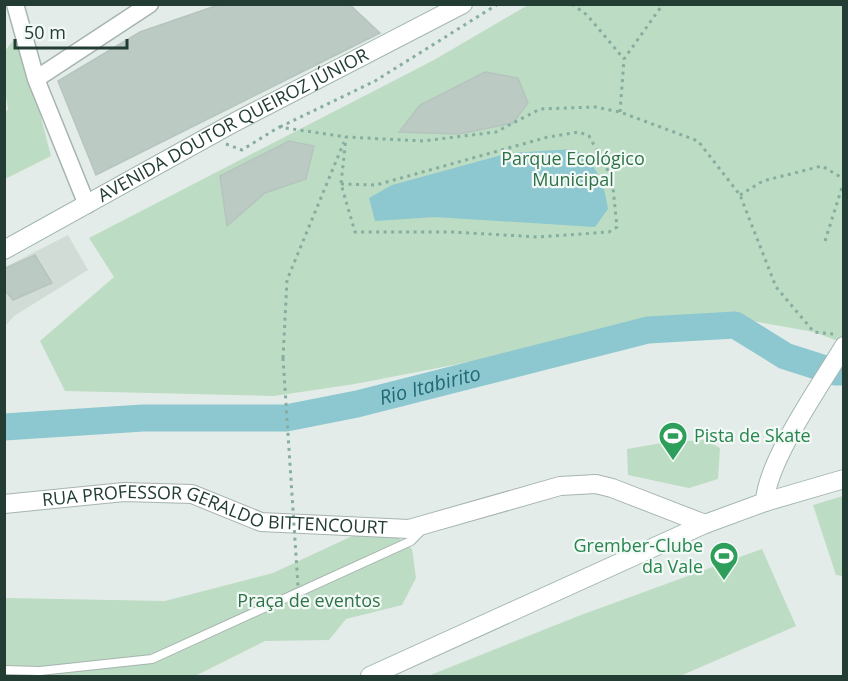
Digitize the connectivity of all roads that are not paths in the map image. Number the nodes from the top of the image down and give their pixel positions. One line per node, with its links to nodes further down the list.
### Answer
1 (15, 4): 4 (street)
2 (150, 4): 4 (street)
3 (463, 4): 5 (main road, AVENIDA DOUTOR QUEIROZ JÚNIOR)
4 (36, 79): 5 (street)
5 (87, 205): 6 (main road, AVENIDA DOUTOR QUEIROZ JÚNIOR)
6 (4, 250)
7 (843, 346): 9 (main road)
8 (843, 479): 9 (main road)
9 (765, 502): 11 (main road)
10 (4, 504): 12 (main road, RUA PROFESSOR GERALDO BITTENCOURT)
11 (705, 524): 12 (main road, RUA PROFESSOR GERALDO BITTENCOURT); 14 (main road)
12 (426, 526): 13 (lane)
13 (4, 670)
14 (370, 676)

